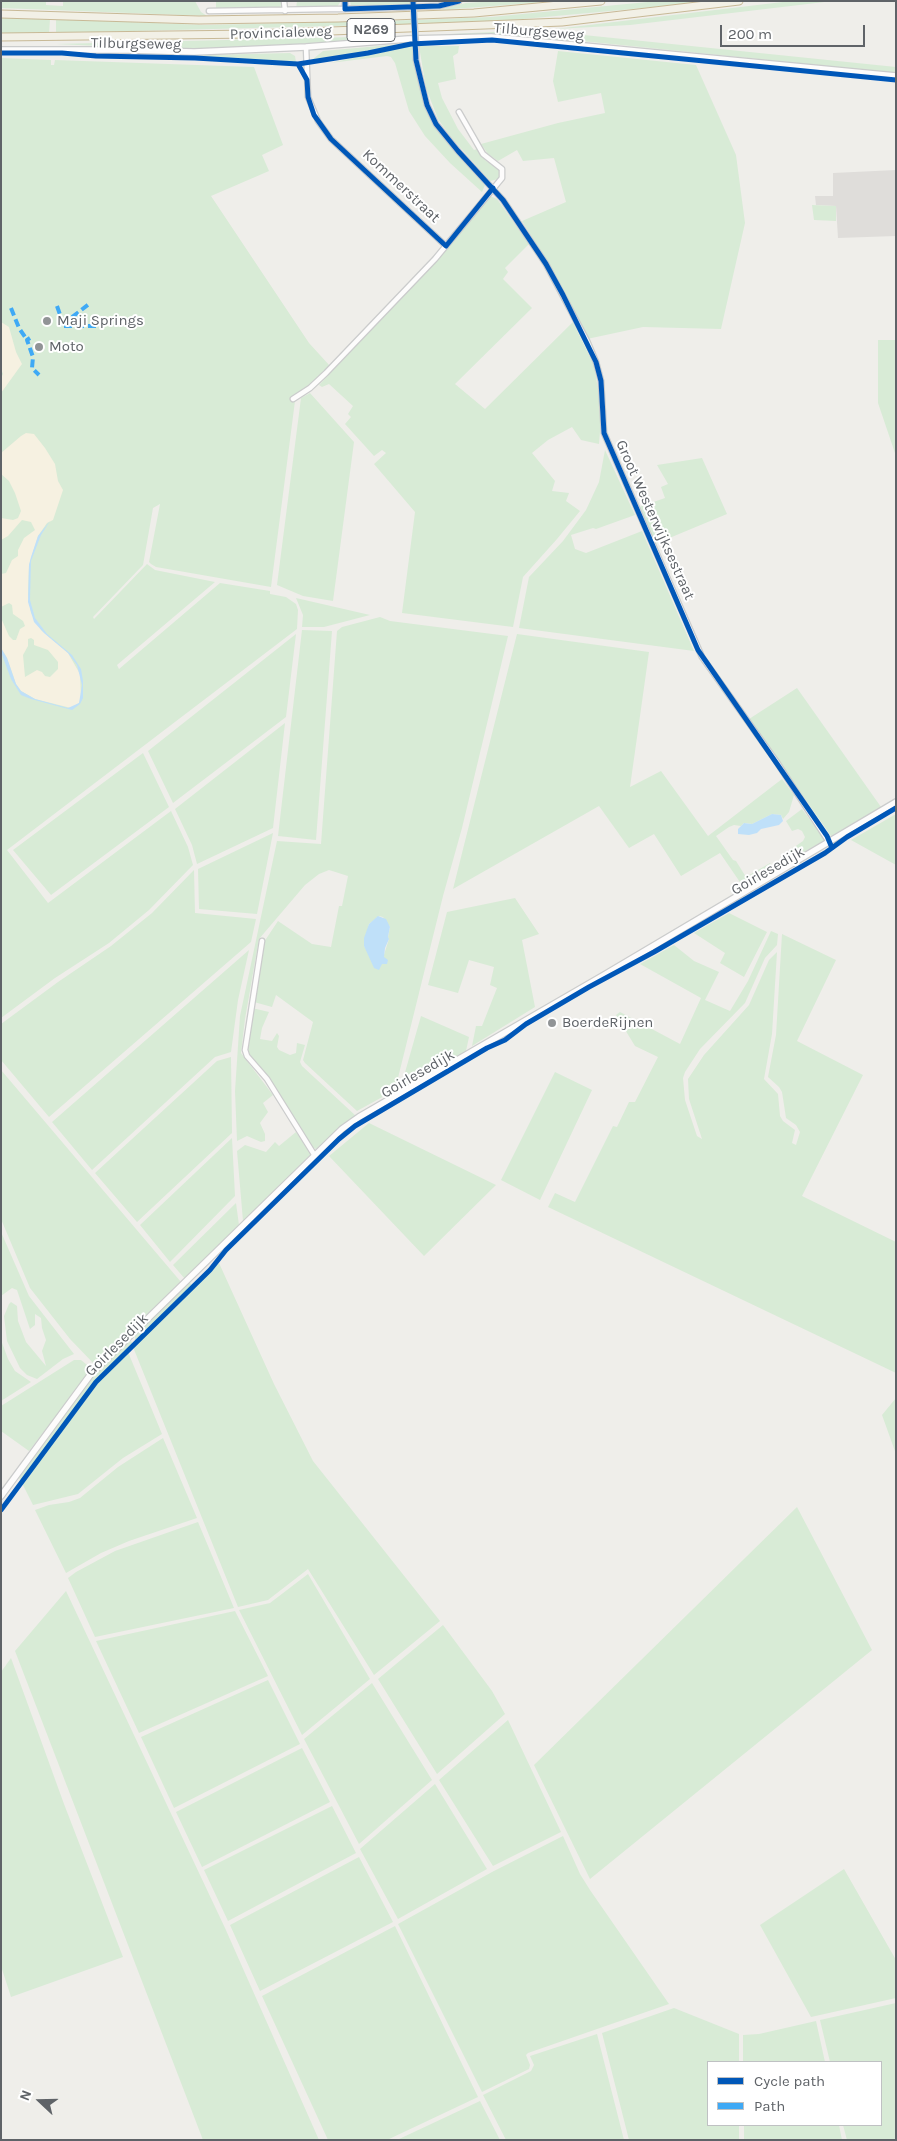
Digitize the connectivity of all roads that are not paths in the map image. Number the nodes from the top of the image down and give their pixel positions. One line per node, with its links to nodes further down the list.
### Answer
1 (284, 1): 10 (street)
2 (345, 1): 8 (street)
3 (413, 1): 17 (street, Groot Westerwijksestraat, bridge)
4 (460, 1): 7 (street)
5 (601, 1): 11 (highway, Provincialeweg / N269)
6 (739, 1): 12 (highway, Provincialeweg / N269)
7 (451, 2): 8 (street)
8 (345, 9): 10 (street)
9 (209, 11): 10 (street)
10 (285, 11)
11 (1, 14)
12 (1, 37)
13 (306, 47): 14 (street, Tilburgseweg); 15 (street, Tilburgseweg); 18 (street, Kommerstraat)
14 (1, 50)
15 (896, 76)
16 (459, 112): 17 (street)
17 (493, 188): 18 (street, Kommerstraat); 21 (street, Groot Westerwijksestraat)
18 (446, 246): 19 (street, Kommerstraat)
19 (293, 399)
20 (896, 802): 21 (street, Goirlesedijk)
21 (829, 842): 23 (street, Goirlesedijk)
22 (262, 941): 23 (street)
23 (315, 1156): 24 (street, Goirlesedijk)
24 (1, 1496)

